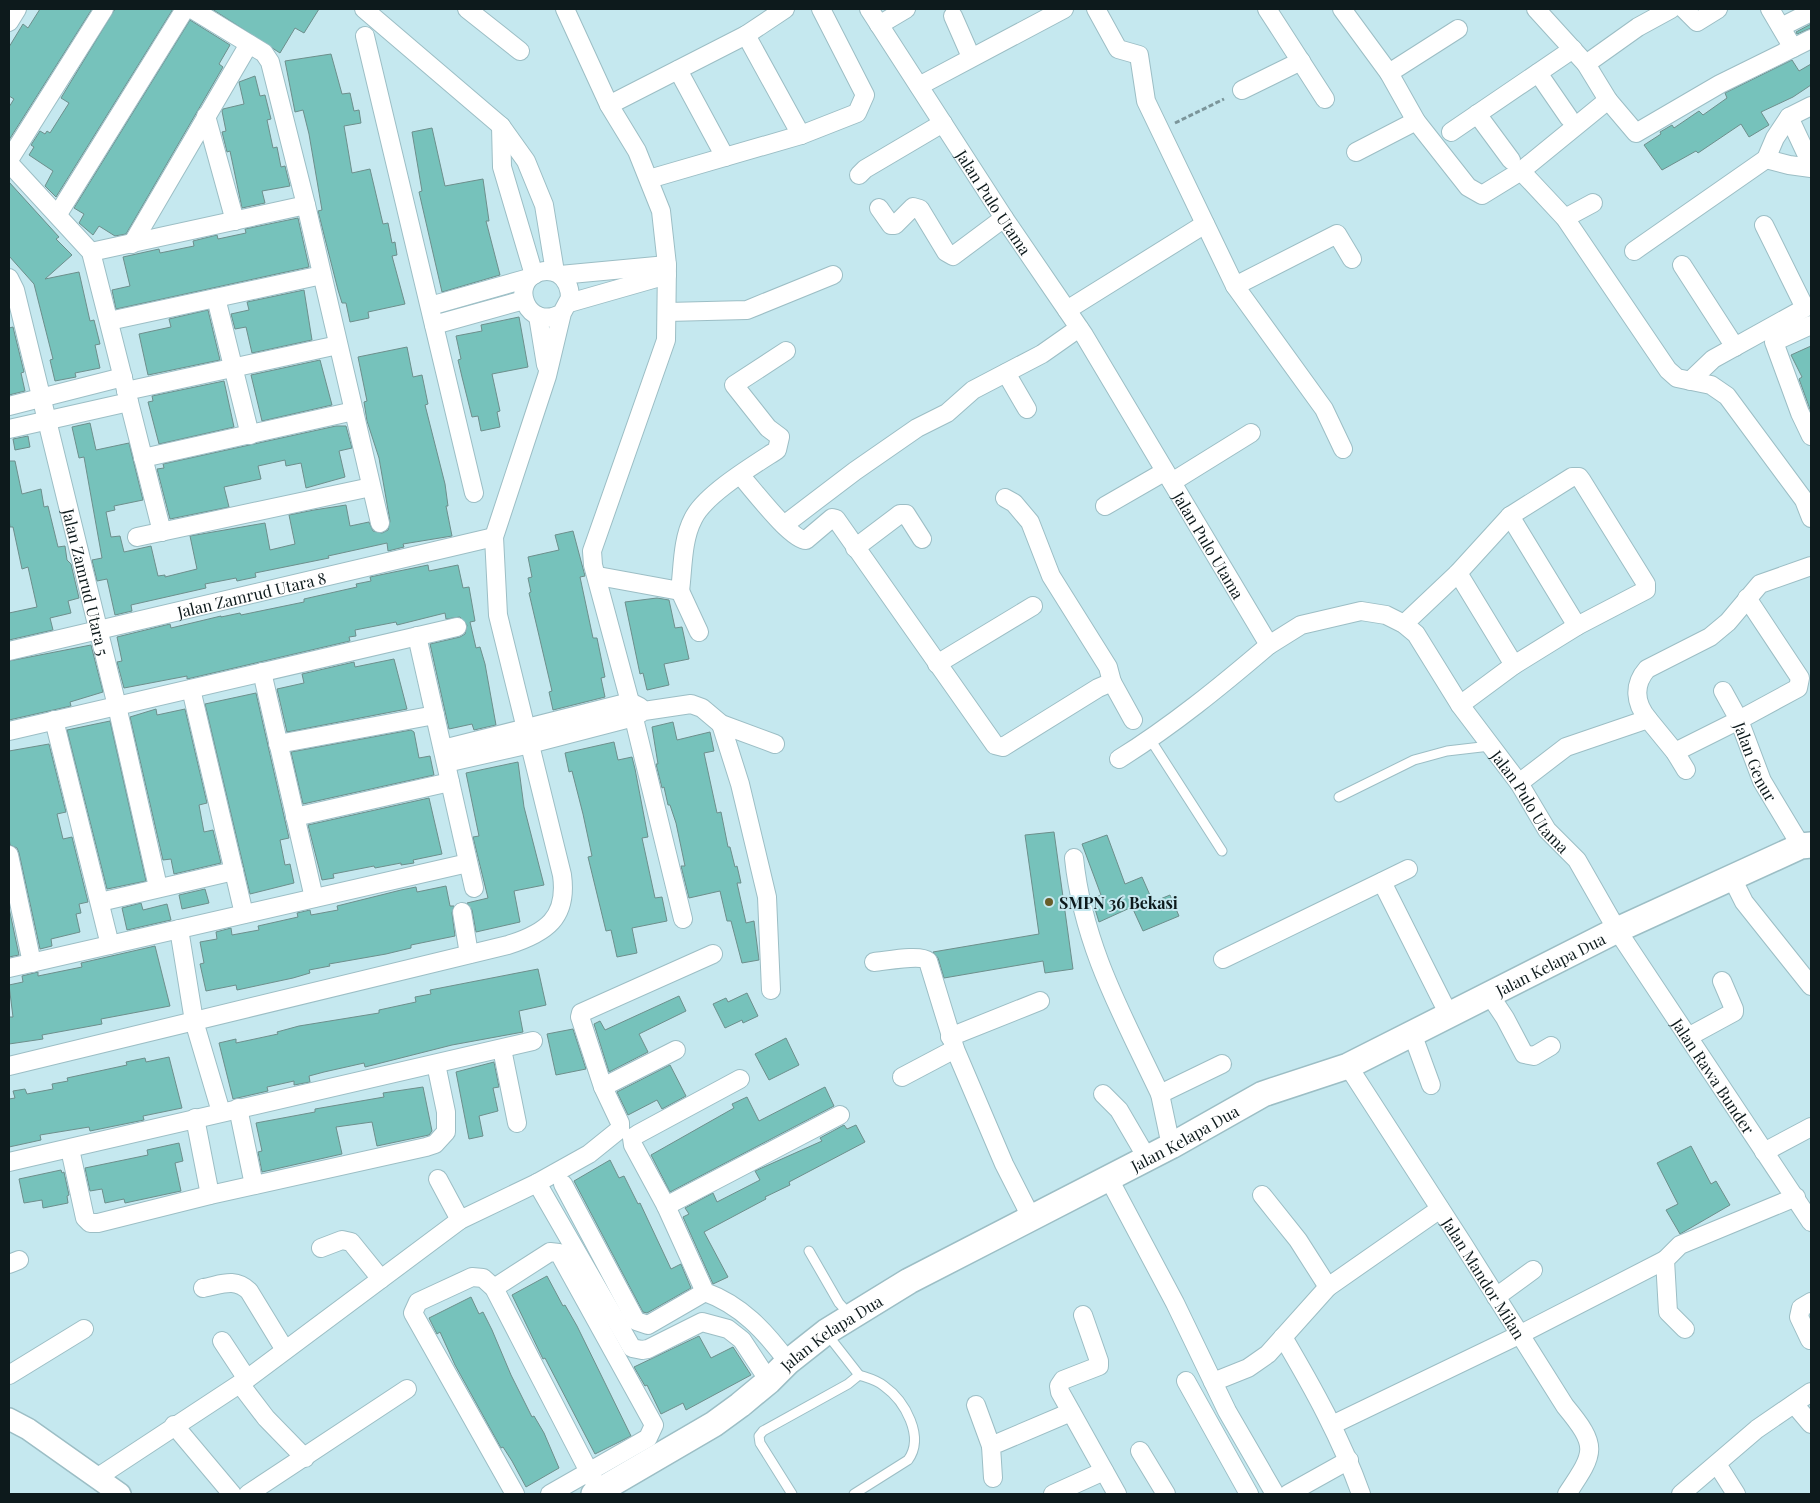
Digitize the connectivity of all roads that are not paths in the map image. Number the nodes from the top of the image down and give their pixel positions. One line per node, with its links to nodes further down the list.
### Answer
1 (17, 9): 23 (street)
2 (104, 9): 58 (street)
3 (185, 9): 67 (street)
4 (192, 9): 30 (street)
5 (364, 9): 52 (street)
6 (467, 9): 33 (street)
7 (565, 9): 44 (street)
8 (785, 9): 28 (street)
9 (821, 9): 54 (street)
10 (869, 9): 24 (street, Jalan Pulo Utama)
11 (906, 9): 24 (street)
12 (1064, 9): 34 (street)
13 (1096, 9): 71 (street)
14 (1267, 9): 35 (street)
15 (1342, 9): 38 (street)
16 (1671, 9): 36 (street)
17 (1684, 9): 18 (street)
18 (1718, 9)
19 (1770, 9): 25 (street)
20 (1542, 10): 32 (street)
21 (1811, 12): 25 (street)
22 (953, 16): 34 (street)
23 (9, 22)
24 (878, 25): 40 (street, Jalan Pulo Utama)
25 (1781, 28): 31 (street)
26 (1458, 29): 38 (street)
27 (364, 36): 87 (street)
28 (746, 36): 37 (street); 54 (street)
29 (1811, 39): 31 (street)
30 (249, 44): 47 (street); 65 (street)
31 (1793, 48): 43 (street)
32 (1573, 49): 36 (street); 39 (street)
33 (520, 51)
34 (971, 57): 40 (street)
35 (1301, 61): 41 (street); 42 (street)
36 (1586, 64): 43 (street)
37 (678, 70): 44 (street); 56 (street)
38 (1388, 73): 50 (street)
39 (1538, 73): 46 (street); 48 (street)
40 (919, 86): 51 (street, Jalan Pulo Utama)
41 (1242, 90)
42 (1325, 99)
43 (1608, 100): 60 (street)
44 (609, 105): 63 (street)
45 (1811, 106): 49 (street)
46 (1477, 114): 53 (street); 60 (street)
47 (206, 116): 70 (street); 73 (street)
48 (1569, 118)
49 (1789, 118): 57 (street); 59 (street)
50 (1416, 121): 55 (street); 60 (street)
51 (943, 123): 62 (street); 68 (street, Jalan Pulo Utama)
52 (500, 126): 79 (street); 82 (street)
53 (1450, 132)
54 (801, 135): 56 (street)
55 (1356, 152)
56 (725, 157): 63 (street)
57 (1766, 158): 61 (street); 74 (street)
58 (9, 162): 67 (street)
59 (1811, 164)
60 (1516, 166): 69 (street)
61 (1811, 168)
62 (860, 175)
63 (649, 179): 78 (street)
64 (1593, 203): 69 (street)
65 (306, 205): 70 (street); 81 (street)
66 (879, 208): 68 (street)
67 (58, 214): 75 (street)
68 (1004, 218): 89 (street, Jalan Pulo Utama)
69 (1565, 218): 102 (street)
70 (235, 221): 73 (street)
71 (1205, 224): 84 (street); 89 (street)
72 (1764, 225): 97 (street)
73 (132, 244): 75 (street)
74 (1634, 251)
75 (91, 252): 92 (street)
76 (1352, 259): 84 (street)
77 (1682, 265): 97 (street)
78 (667, 270): 79 (street); 88 (street); 90 (street)
79 (557, 274): 82 (street); 88 (street)
80 (832, 274): 90 (street)
81 (322, 275): 85 (street); 96 (street)
82 (531, 277): 86 (street); 87 (street)
83 (9, 278): 104 (street, Jalan Zamrud Utara 5)
84 (1235, 286): 114 (street)
85 (216, 298): 92 (street); 99 (street)
86 (524, 300): 91 (street); 93 (street)
87 (430, 306): 93 (street)
88 (565, 308): 91 (street); 101 (street)
89 (1067, 310): 95 (street, Jalan Pulo Utama)
90 (667, 312): 133 (street)
91 (538, 316): 101 (street)
92 (109, 321): 103 (street)
93 (434, 325): 119 (street)
94 (1811, 325): 107 (street)
95 (1080, 328): 100 (street); 117 (street, Jalan Pulo Utama)
96 (338, 344): 99 (street); 108 (street)
97 (1735, 347): 102 (street)
98 (786, 351): 116 (street)
99 (233, 368): 103 (street); 112 (street)
100 (1006, 373): 106 (street); 125 (street)
101 (547, 376): 128 (street)
102 (1690, 381): 123 (street)
103 (126, 390): 104 (street); 109 (street); 115 (street)
104 (42, 398): 105 (street); 109 (street, Jalan Zamrud Utara 5)
105 (9, 406)
106 (1027, 409)
107 (1806, 410): 113 (street)
108 (354, 412): 112 (street); 118 (street)
109 (48, 420): 110 (street); 140 (street, Jalan Zamrud Utara 5)
110 (9, 429)
111 (1251, 433): 117 (street)
112 (250, 435): 115 (street)
113 (1811, 436)
114 (1343, 449)
115 (143, 458): 126 (street)
116 (740, 475): 125 (street); 134 (street)
117 (1168, 477): 121 (street); 143 (street, Jalan Pulo Utama)
118 (371, 487): 124 (street); 126 (street)
119 (474, 493)
120 (1005, 498): 148 (street)
121 (1105, 506)
122 (1510, 516): 132 (street); 138 (street); 138 (street)
123 (1811, 518)
124 (380, 523)
125 (784, 525): 130 (street)
126 (162, 532): 127 (street)
127 (137, 537)
128 (494, 538): 140 (street, Jalan Zamrud Utara 8); 161 (street)
129 (922, 539): 130 (street)
130 (855, 548): 145 (street)
131 (1811, 566): 135 (street)
132 (1458, 573): 137 (street); 146 (street)
133 (598, 576): 134 (street); 153 (street)
134 (680, 591): 141 (street)
135 (1747, 598): 155 (street); 158 (street, Jalan Genur)
136 (1033, 606): 145 (street)
137 (1404, 624): 143 (street, Jalan Pulo Utama); 151 (street, Jalan Pulo Utama)
138 (1577, 626): 146 (street)
139 (456, 627): 142 (street)
140 (99, 629): 144 (street, Jalan Zamrud Utara 8); 152 (street, Jalan Zamrud Utara 5)
141 (699, 632)
142 (417, 636): 147 (street); 154 (street)
143 (1269, 645): 162 (street)
144 (9, 651)
145 (937, 664): 148 (street)
146 (1514, 665): 151 (street)
147 (262, 672): 149 (street); 163 (street)
148 (1112, 682): 157 (street)
149 (192, 689): 152 (street); 180 (street)
150 (1723, 691): 158 (street)
151 (1460, 705): 165 (street, Jalan Pulo Utama)
152 (117, 706): 156 (street); 183 (street, Jalan Zamrud Utara 5)
153 (636, 710): 159 (street); 161 (street); 189 (street)
154 (435, 716): 163 (street); 167 (street)
155 (1648, 719): 166 (street); 171 (street)
156 (54, 720): 160 (street); 186 (street)
157 (1133, 720)
158 (1740, 720): 166 (street); 174 (street, Jalan Genur)
159 (721, 724): 164 (street); 201 (street)
160 (9, 731)
161 (528, 737): 167 (street); 193 (street)
162 (1150, 740): 168 (street); 175 (lane)
163 (278, 744): 173 (street)
164 (775, 744)
165 (1490, 746): 171 (street, Jalan Pulo Utama); 172 (lane)
166 (1675, 752): 169 (street)
167 (444, 756): 170 (street)
168 (1119, 759)
169 (1686, 770)
170 (450, 782): 173 (street); 178 (street)
171 (1518, 783): 191 (street, Jalan Pulo Utama)
172 (1339, 797)
173 (295, 817): 185 (street)
174 (1806, 846): 181 (main road, Jalan Kelapa Dua)
175 (1222, 851)
176 (9, 855): 197 (street)
177 (1074, 858): 222 (street)
178 (468, 863): 184 (street); 185 (street)
179 (1408, 869): 182 (street)
180 (234, 871): 183 (street); 188 (street)
181 (1732, 878): 191 (main road, Jalan Kelapa Dua); 200 (street)
182 (1382, 882): 195 (street); 204 (street)
183 (158, 887): 186 (street)
184 (474, 888)
185 (314, 898): 188 (street)
186 (100, 902): 192 (street)
187 (462, 912): 193 (street)
188 (244, 914): 190 (street)
189 (683, 919)
190 (179, 929): 192 (street); 205 (street)
191 (1617, 930): 202 (main road, Jalan Kelapa Dua); 207 (street, Jalan Rawa Bunder)
192 (110, 945): 197 (street)
193 (469, 954): 205 (street)
194 (713, 954): 220 (street)
195 (1222, 959)
196 (874, 962): 209 (street)
197 (32, 963): 198 (street)
198 (9, 968)
199 (1722, 981): 207 (street)
200 (1811, 986)
201 (771, 990)
202 (1489, 994): 204 (main road, Jalan Kelapa Dua); 210 (street)
203 (1040, 1001): 209 (street)
204 (1449, 1015): 206 (main road, Jalan Kelapa Dua)
205 (194, 1021): 215 (street); 224 (street)
206 (1412, 1034): 216 (main road, Jalan Kelapa Dua); 219 (street)
207 (1688, 1037): 231 (street, Jalan Rawa Bunder)
208 (533, 1042): 211 (street)
209 (953, 1043): 217 (street); 244 (street)
210 (1551, 1046)
211 (502, 1049): 213 (street); 227 (street)
212 (676, 1050): 220 (street)
213 (436, 1064): 223 (street); 238 (street)
214 (1222, 1064): 222 (street)
215 (9, 1066)
216 (1348, 1066): 229 (main road, Jalan Kelapa Dua); 243 (street, Jalan Mandor Milan)
217 (902, 1077)
218 (740, 1079): 242 (street)
219 (1431, 1085)
220 (603, 1087): 236 (street)
221 (1103, 1094): 232 (street)
222 (1160, 1094): 229 (street)
223 (238, 1108): 224 (street); 238 (street)
224 (221, 1112): 226 (street)
225 (840, 1115): 242 (street)
226 (195, 1118): 230 (street); 239 (street)
227 (517, 1123)
228 (1811, 1127): 231 (street)
229 (1171, 1146): 232 (main road, Jalan Kelapa Dua)
230 (70, 1149): 233 (street); 239 (street)
231 (1764, 1152): 241 (street, Jalan Rawa Bunder)
232 (1147, 1158): 234 (main road, Jalan Kelapa Dua)
233 (9, 1162)
234 (1108, 1178): 244 (main road, Jalan Kelapa Dua); 274 (street)
235 (438, 1179): 245 (street)
236 (537, 1183): 245 (street); 271 (street)
237 (563, 1184): 255 (street)
238 (254, 1185): 239 (street)
239 (210, 1195)
240 (1262, 1195): 252 (street)
241 (1796, 1197): 246 (street, Jalan Rawa Bunder); 249 (street)
242 (666, 1206): 255 (street)
243 (1440, 1209): 252 (street); 256 (street, Jalan Mandor Milan)
244 (1031, 1217): 259 (main road, Jalan Kelapa Dua)
245 (460, 1220): 251 (street)
246 (1811, 1222)
247 (321, 1248): 251 (street)
248 (809, 1251): 259 (lane)
249 (1665, 1260): 261 (street); 263 (street)
250 (1533, 1270): 256 (street)
251 (381, 1279): 267 (street)
252 (1328, 1287): 264 (street)
253 (203, 1288): 267 (street)
254 (494, 1288): 292 (street); 292 (street); 296 (street)
255 (705, 1292): 268 (street)
256 (1496, 1298): 263 (street, Jalan Mandor Milan)
257 (1811, 1302): 265 (street)
258 (1083, 1315): 279 (street)
259 (851, 1316): 262 (main road, Jalan Kelapa Dua)
260 (84, 1329): 269 (street)
261 (1685, 1329)
262 (826, 1332): 268 (main road, Jalan Kelapa Dua); 270 (lane)
263 (1520, 1335): 283 (street); 307 (street, Jalan Mandor Milan)
264 (1283, 1337): 274 (street); 283 (street)
265 (1810, 1340)
266 (222, 1341): 273 (street)
267 (285, 1350): 273 (street)
268 (788, 1362): 271 (main road, Jalan Kelapa Dua)
269 (9, 1375)
270 (859, 1375): 298 (lane); 299 (lane)
271 (770, 1381): 292 (main road, Jalan Kelapa Dua)
272 (1186, 1381): 303 (street)
273 (244, 1382): 282 (street); 286 (street)
274 (1213, 1382): 304 (street)
275 (407, 1389): 286 (street)
276 (1811, 1392): 277 (street)
277 (1794, 1404): 281 (street); 288 (street)
278 (976, 1405): 284 (street)
279 (1071, 1412): 284 (street); 289 (street)
280 (9, 1419): 290 (street)
281 (1811, 1424)
282 (174, 1425): 290 (street); 294 (street)
283 (1332, 1425): 287 (street)
284 (990, 1446): 291 (street)
285 (1140, 1451): 302 (street)
286 (305, 1458): 295 (street)
287 (1349, 1460): 305 (street); 306 (street)
288 (1717, 1464): 308 (street); 309 (street)
289 (1104, 1472): 300 (street); 301 (street)
290 (98, 1476): 293 (street)
291 (993, 1478)
292 (594, 1485): 297 (street)
293 (120, 1494)
294 (232, 1494)
295 (248, 1494)
296 (515, 1494)
297 (550, 1494)
298 (792, 1494)
299 (854, 1494)
300 (1053, 1494)
301 (1118, 1494)
302 (1166, 1494)
303 (1249, 1494)
304 (1274, 1494)
305 (1288, 1494)
306 (1360, 1494)
307 (1567, 1494)
308 (1681, 1494)
309 (1736, 1494)

